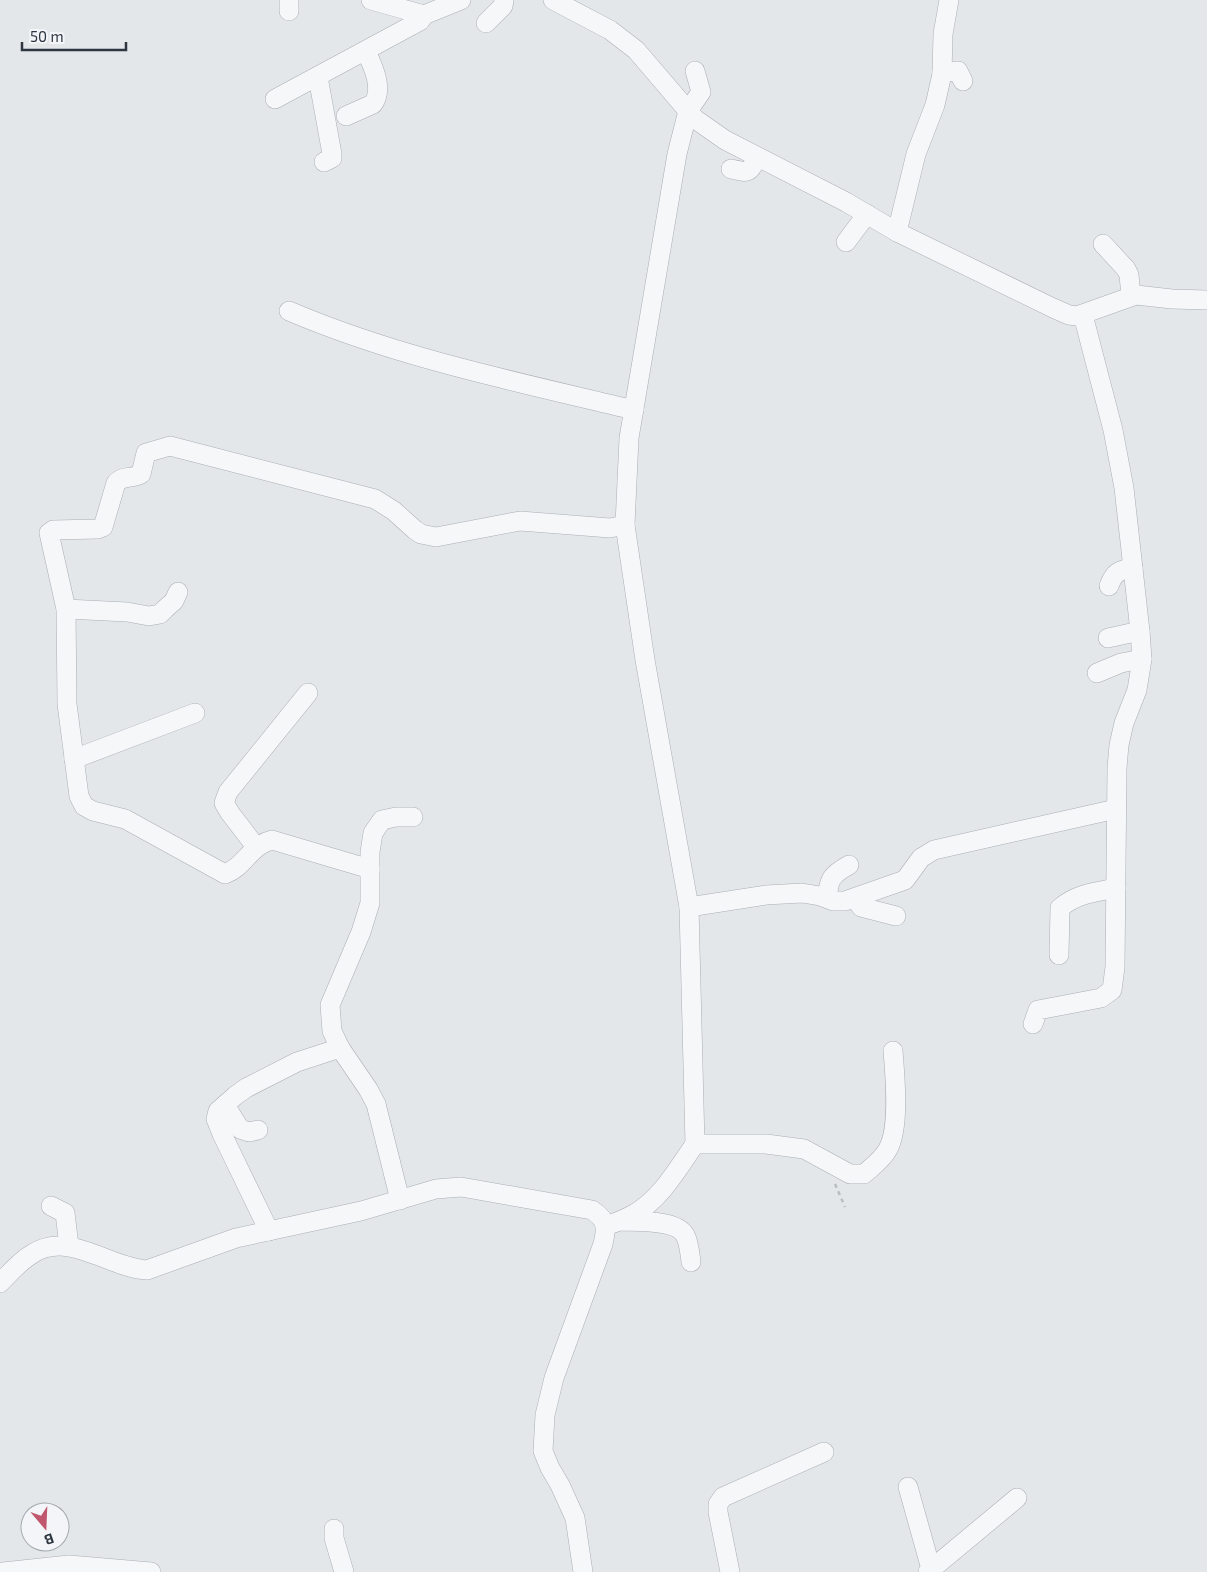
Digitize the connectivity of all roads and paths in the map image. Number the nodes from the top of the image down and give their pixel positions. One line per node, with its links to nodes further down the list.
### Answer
1 (371, 0): 6 (street)
2 (461, 0): 6 (street)
3 (504, 0): 7 (street)
4 (553, 0): 14 (street)
5 (949, 0): 10 (street)
6 (424, 15): 8 (street)
7 (486, 23)
8 (366, 51): 11 (street); 15 (street)
9 (695, 71): 14 (street)
10 (942, 72): 12 (street); 20 (street)
11 (318, 77): 13 (street); 17 (street)
12 (963, 81)
13 (275, 99)
14 (688, 111): 16 (street); 27 (street)
15 (346, 116)
16 (757, 157): 18 (street); 19 (street)
17 (324, 162)
18 (731, 169)
19 (867, 214): 20 (street); 21 (street)
20 (897, 232): 26 (street)
21 (846, 242)
22 (1103, 244): 23 (street)
23 (1131, 296): 24 (street); 26 (street)
24 (1207, 300)
25 (289, 311): 27 (street)
26 (1083, 315): 29 (street)
27 (634, 410): 28 (street)
28 (625, 526): 32 (street); 48 (street)
29 (1133, 568): 30 (street); 33 (street)
30 (1108, 586)
31 (178, 592): 32 (street)
32 (66, 609): 39 (street)
33 (1140, 631): 34 (street); 35 (street)
34 (1108, 638)
35 (1142, 659): 36 (street); 40 (street)
36 (1097, 672)
37 (308, 693): 42 (street)
38 (195, 713): 39 (street)
39 (74, 759): 42 (street)
40 (1116, 809): 45 (street); 47 (street)
41 (413, 817): 44 (street)
42 (256, 847): 44 (street)
43 (849, 866): 46 (street)
44 (370, 869): 52 (street)
45 (1116, 888): 50 (street); 51 (street)
46 (827, 898): 47 (street); 48 (street)
47 (855, 898): 49 (street)
48 (689, 907): 56 (street)
49 (896, 916)
50 (1059, 955)
51 (1033, 1024)
52 (340, 1048): 54 (street); 57 (street)
53 (893, 1051): 56 (street)
54 (225, 1104): 55 (street); 60 (street)
55 (258, 1130)
56 (695, 1144): 59 (street)
57 (400, 1200): 59 (street); 60 (street)
58 (50, 1206): 61 (street)
59 (612, 1224): 62 (street); 72 (street)
60 (269, 1231): 61 (street)
61 (69, 1246): 63 (street)
62 (691, 1262)
63 (0, 1283)
64 (824, 1452): 73 (street)
65 (908, 1487): 68 (street)
66 (1017, 1498): 68 (street)
67 (334, 1528): 71 (street)
68 (930, 1570)
69 (3, 1572): 70 (street)
70 (151, 1572)
71 (344, 1572)
72 (584, 1572)
73 (730, 1572)

